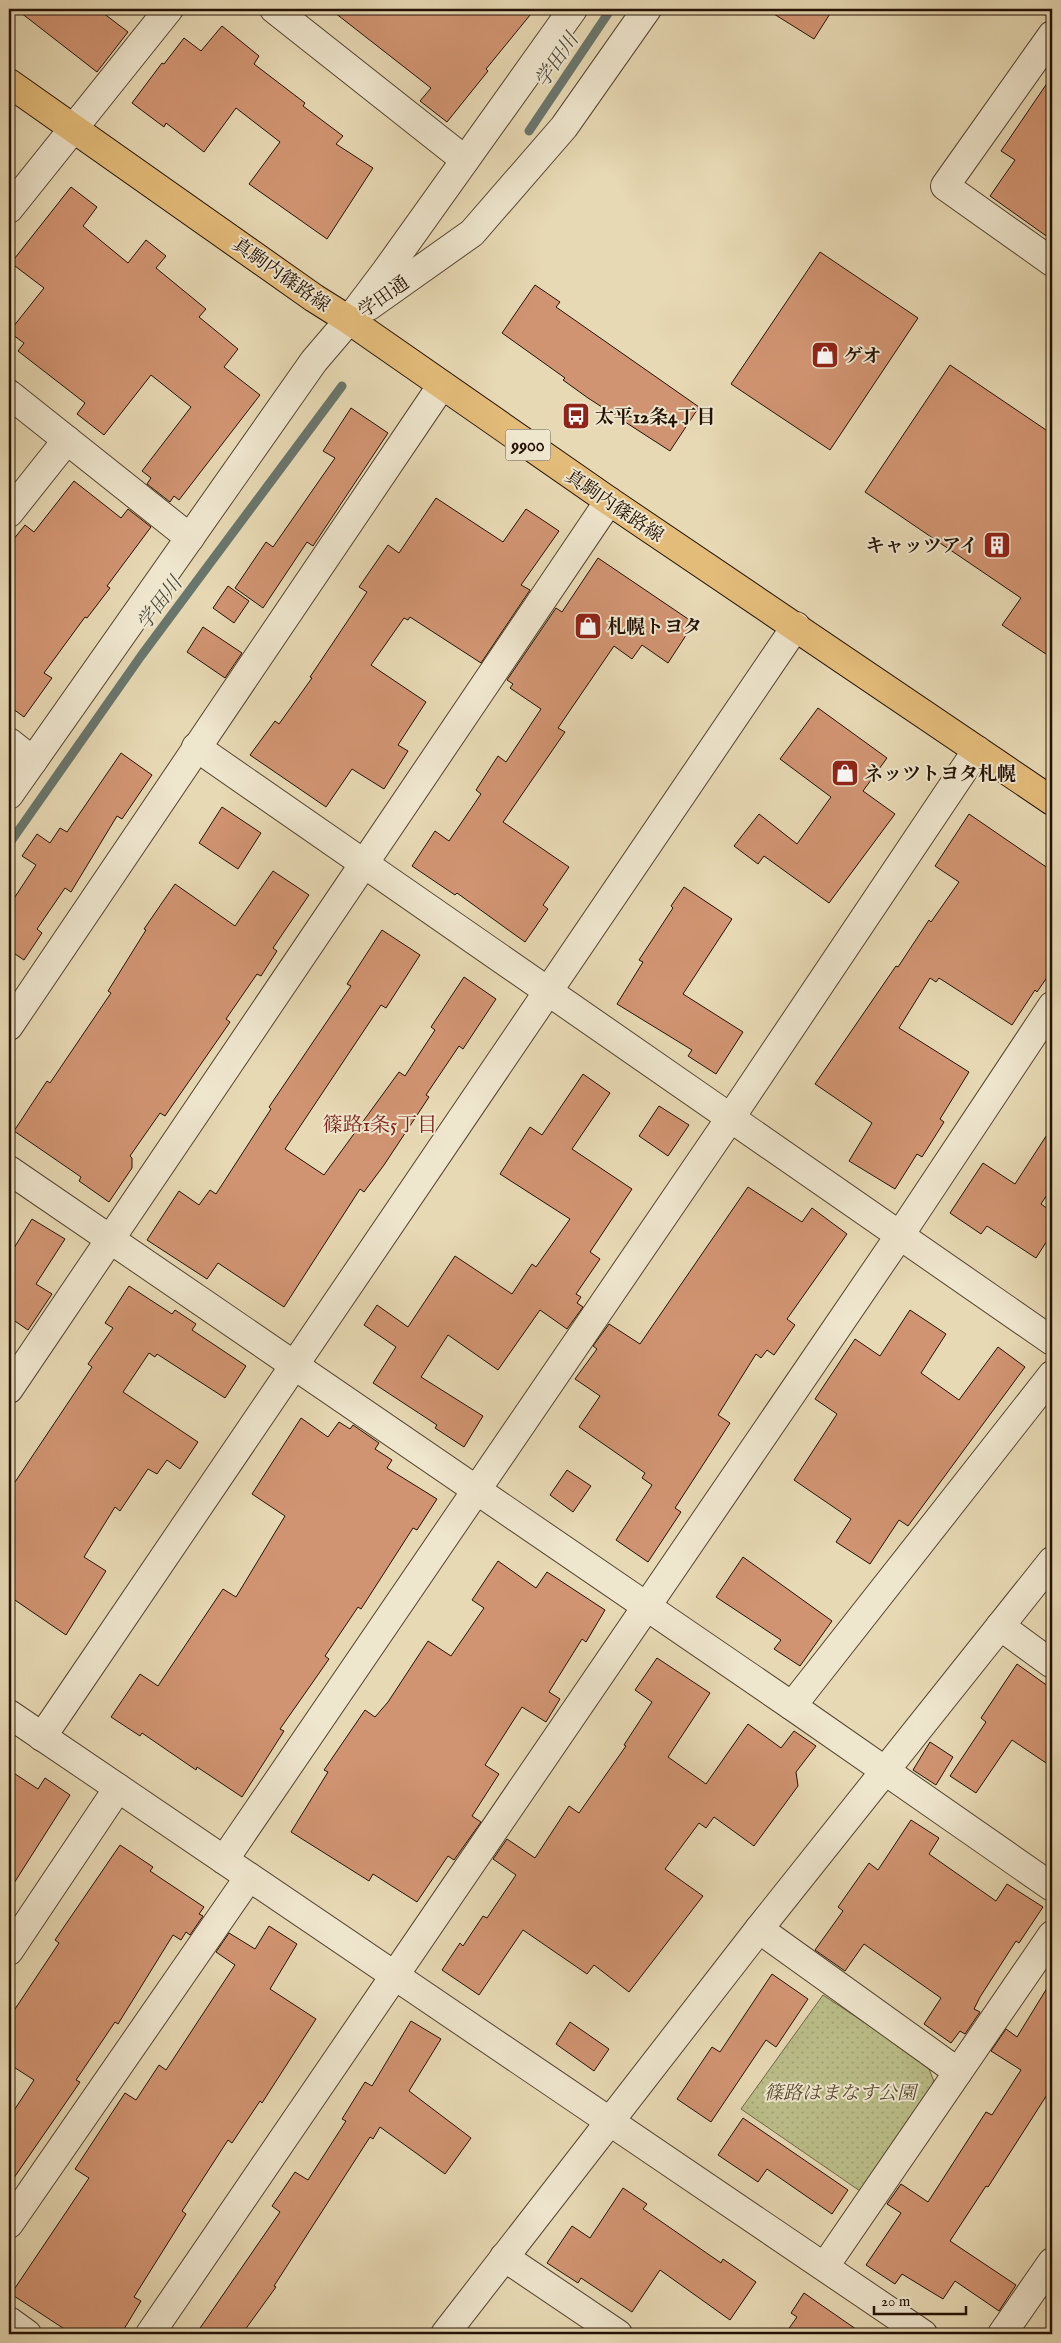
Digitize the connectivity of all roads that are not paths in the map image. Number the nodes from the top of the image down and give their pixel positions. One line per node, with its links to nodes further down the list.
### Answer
1 (169, 9): 7 (street)
2 (274, 9): 8 (street)
3 (573, 9): 8 (street, 学田通)
4 (647, 9): 11 (street, 学田通)
5 (1052, 35): 10 (street)
6 (9, 83): 7 (main road, 真駒内篠路線 / 9900)
7 (73, 128): 9 (street); 11 (main road, 真駒内篠路線 / 9900)
8 (465, 160): 11 (street, 学田通)
9 (9, 209)
10 (1052, 262)
11 (349, 320): 12 (main road, 真駒内篠路線 / 9900); 17 (street)
12 (442, 385): 15 (main road, 真駒内篠路線 / 9900); 20 (street)
13 (9, 394): 14 (street)
14 (67, 440): 16 (street); 17 (street)
15 (609, 502): 18 (main road, 真駒内篠路線 / 9900); 25 (street)
16 (9, 513)
17 (190, 538): 22 (street)
18 (796, 626): 21 (main road, 真駒内篠路線 / 9900); 26 (street)
19 (9, 742): 22 (street)
20 (196, 747): 25 (street); 28 (street)
21 (977, 750): 24 (main road, 真駒内篠路線 / 9900); 29 (street)
22 (33, 761): 23 (street)
23 (9, 795)
24 (1052, 801)
25 (364, 863): 26 (street); 32 (street)
26 (548, 991): 29 (street); 34 (street)
27 (1052, 1006): 31 (street)
28 (9, 1026)
29 (731, 1117): 31 (street); 37 (street)
30 (9, 1170): 32 (street)
31 (900, 1235): 33 (street); 39 (street)
32 (109, 1238): 34 (street); 36 (street)
33 (1052, 1341)
34 (294, 1365): 37 (street); 44 (street)
35 (1052, 1375): 42 (street)
36 (9, 1389)
37 (478, 1490): 39 (street); 47 (street)
38 (1052, 1561): 40 (street)
39 (647, 1606): 42 (street); 53 (street)
40 (1000, 1626): 41 (street); 45 (street)
41 (1052, 1664)
42 (792, 1706): 45 (street)
43 (9, 1714): 44 (street)
44 (42, 1737): 46 (street)
45 (886, 1770): 49 (street); 50 (street)
46 (118, 1788): 47 (street); 52 (street)
47 (224, 1860): 48 (street)
48 (249, 1877): 53 (street); 56 (street)
49 (1052, 1886)
50 (760, 1929): 54 (street); 55 (street)
51 (1052, 1934): 54 (street)
52 (9, 1951)
53 (394, 1975): 55 (street); 62 (street)
54 (958, 2072): 59 (street)
55 (611, 2123): 57 (street); 59 (street)
56 (9, 2224)
57 (504, 2257): 63 (street); 64 (street)
58 (1052, 2262): 66 (street)
59 (825, 2266): 65 (street)
60 (9, 2321): 61 (street)
61 (26, 2334)
62 (150, 2334)
63 (445, 2334)
64 (618, 2334)
65 (923, 2334)
66 (1002, 2334)

